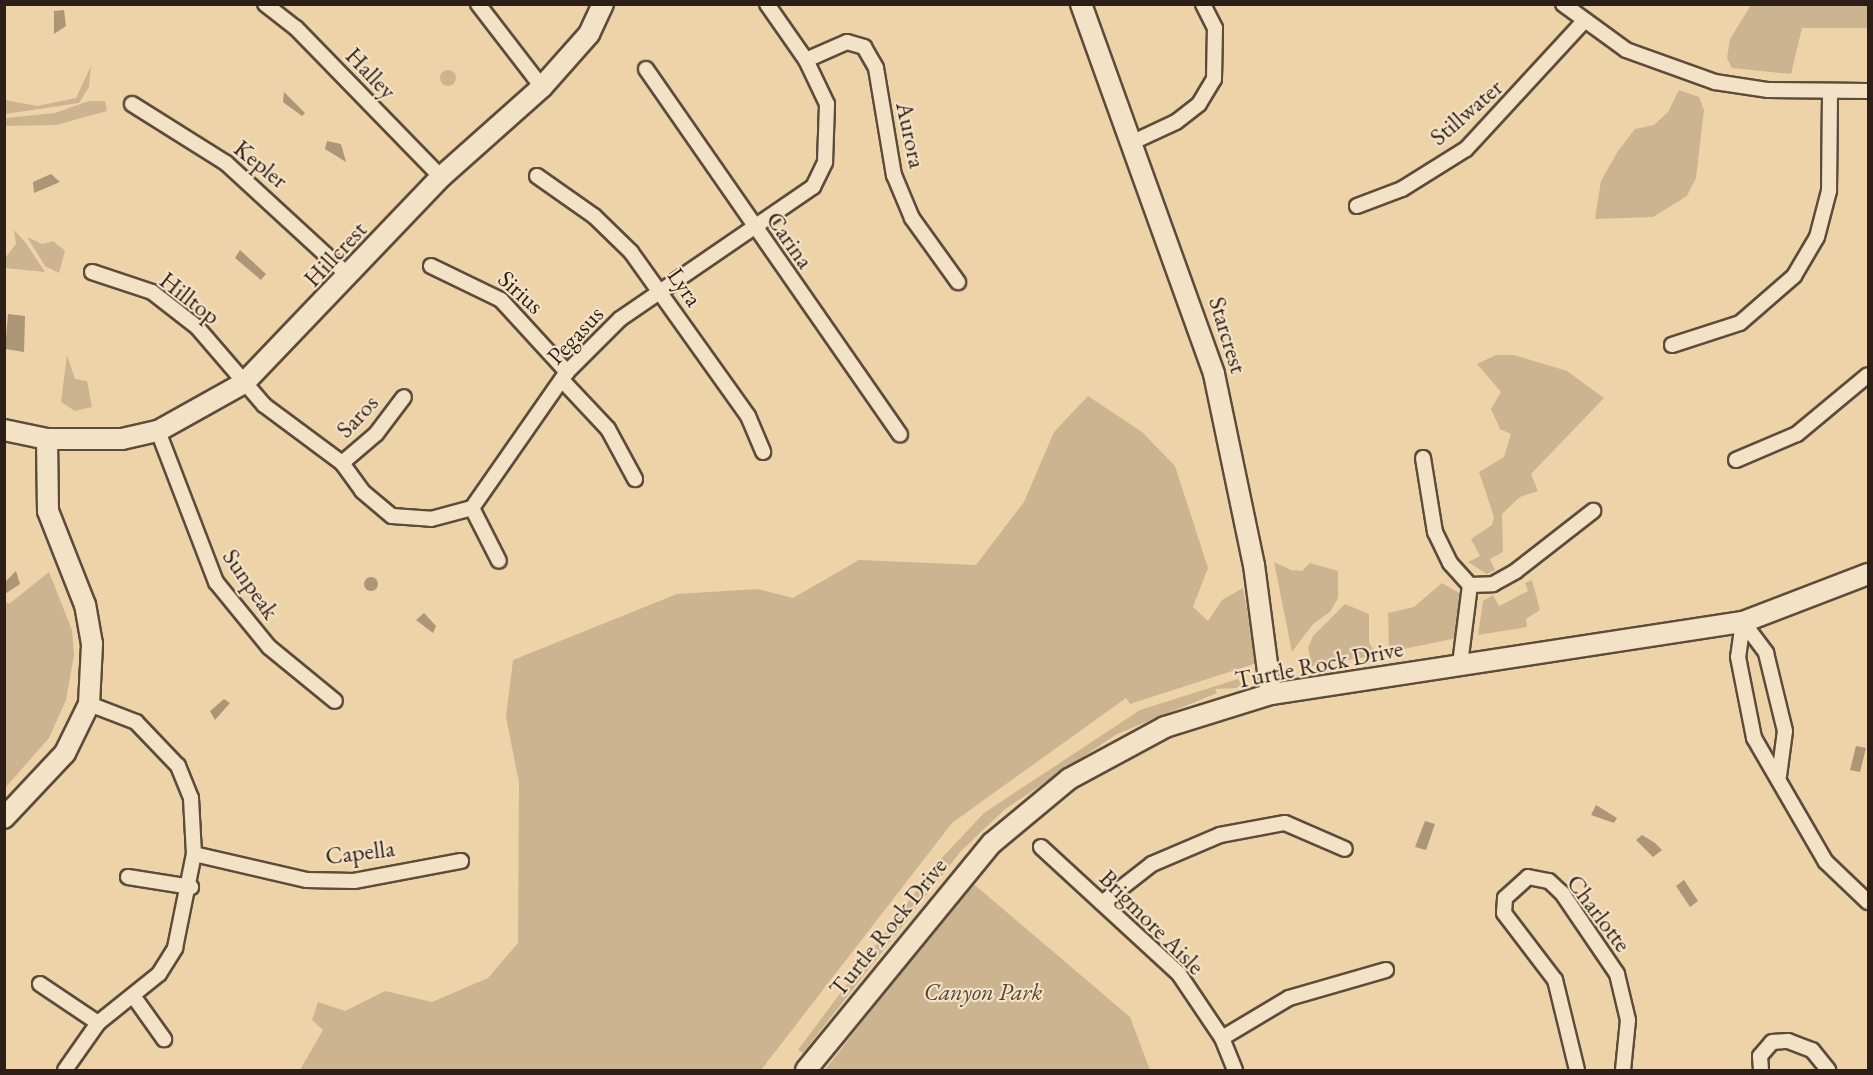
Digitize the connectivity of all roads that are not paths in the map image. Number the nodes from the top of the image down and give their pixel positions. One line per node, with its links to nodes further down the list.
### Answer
1 (265, 4): 17 (street, Halley)
2 (478, 4): 11 (street)
3 (603, 4): 11 (street, Hillcrest)
4 (767, 4): 9 (street, Pegasus)
5 (1082, 4): 15 (street, Starcrest)
6 (1203, 4): 15 (street)
7 (1563, 4): 8 (street)
8 (1583, 22): 13 (street); 18 (street, Stillwater)
9 (806, 60): 19 (street, Pegasus); 23 (street, Aurora)
10 (646, 69): 19 (street, Carina)
11 (542, 87): 17 (street, Hillcrest)
12 (1869, 91): 13 (street)
13 (1830, 92): 25 (street)
14 (132, 104): 22 (street, Kepler)
15 (1133, 142): 46 (street, Starcrest)
16 (537, 176): 24 (street, Lyra)
17 (441, 177): 22 (street, Hillcrest)
18 (1357, 206)
19 (754, 229): 24 (street, Pegasus); 32 (street, Carina)
20 (431, 266): 27 (street, Sirius)
21 (92, 272): 28 (street, Hilltop)
22 (349, 276): 28 (street, Hillcrest)
23 (958, 282)
24 (660, 288): 27 (street, Pegasus); 34 (street, Lyra)
25 (1672, 345)
26 (1869, 375): 36 (street)
27 (565, 376): 38 (street, Sirius); 39 (street, Pegasus)
28 (244, 383): 31 (street, Hillcrest); 37 (street)
29 (404, 398): 37 (street, Saros)
30 (4, 430): 33 (street)
31 (158, 431): 33 (street, Hillcrest); 47 (street, Sunpeak)
32 (900, 434)
33 (47, 439): 48 (street)
34 (764, 452)
35 (1423, 458): 43 (street)
36 (1736, 460)
37 (342, 463): 39 (street)
38 (635, 479)
39 (472, 508): 41 (street)
40 (1593, 511): 43 (street)
41 (499, 561)
42 (1869, 574): 44 (street, Turtle Rock Drive)
43 (1470, 585): 45 (street)
44 (1743, 622): 45 (street, Turtle Rock Drive); 49 (street); 49 (street)
45 (1460, 664): 46 (street, Turtle Rock Drive)
46 (1271, 694): 66 (street, Turtle Rock Drive)
47 (335, 701)
48 (89, 704): 50 (street); 53 (street)
49 (1779, 776): 57 (street)
50 (4, 818)
51 (1041, 847): 58 (street, Brigmore Aisle)
52 (1345, 849): 58 (street)
53 (195, 854): 54 (street, Capella); 56 (street)
54 (461, 861)
55 (128, 877): 56 (street)
56 (191, 887): 61 (street)
57 (1869, 902)
58 (1102, 903): 63 (street, Brigmore Aisle)
59 (1386, 970): 63 (street)
60 (40, 984): 62 (street)
61 (134, 997): 62 (street); 64 (street)
62 (98, 1023): 65 (street)
63 (1221, 1038): 67 (street, Brigmore Aisle)
64 (164, 1039)
65 (65, 1071)
66 (806, 1071)
67 (1235, 1071)
68 (1577, 1071): 69 (street, Charlotte)
69 (1623, 1071)
70 (1761, 1071): 71 (street)
71 (1828, 1071)

